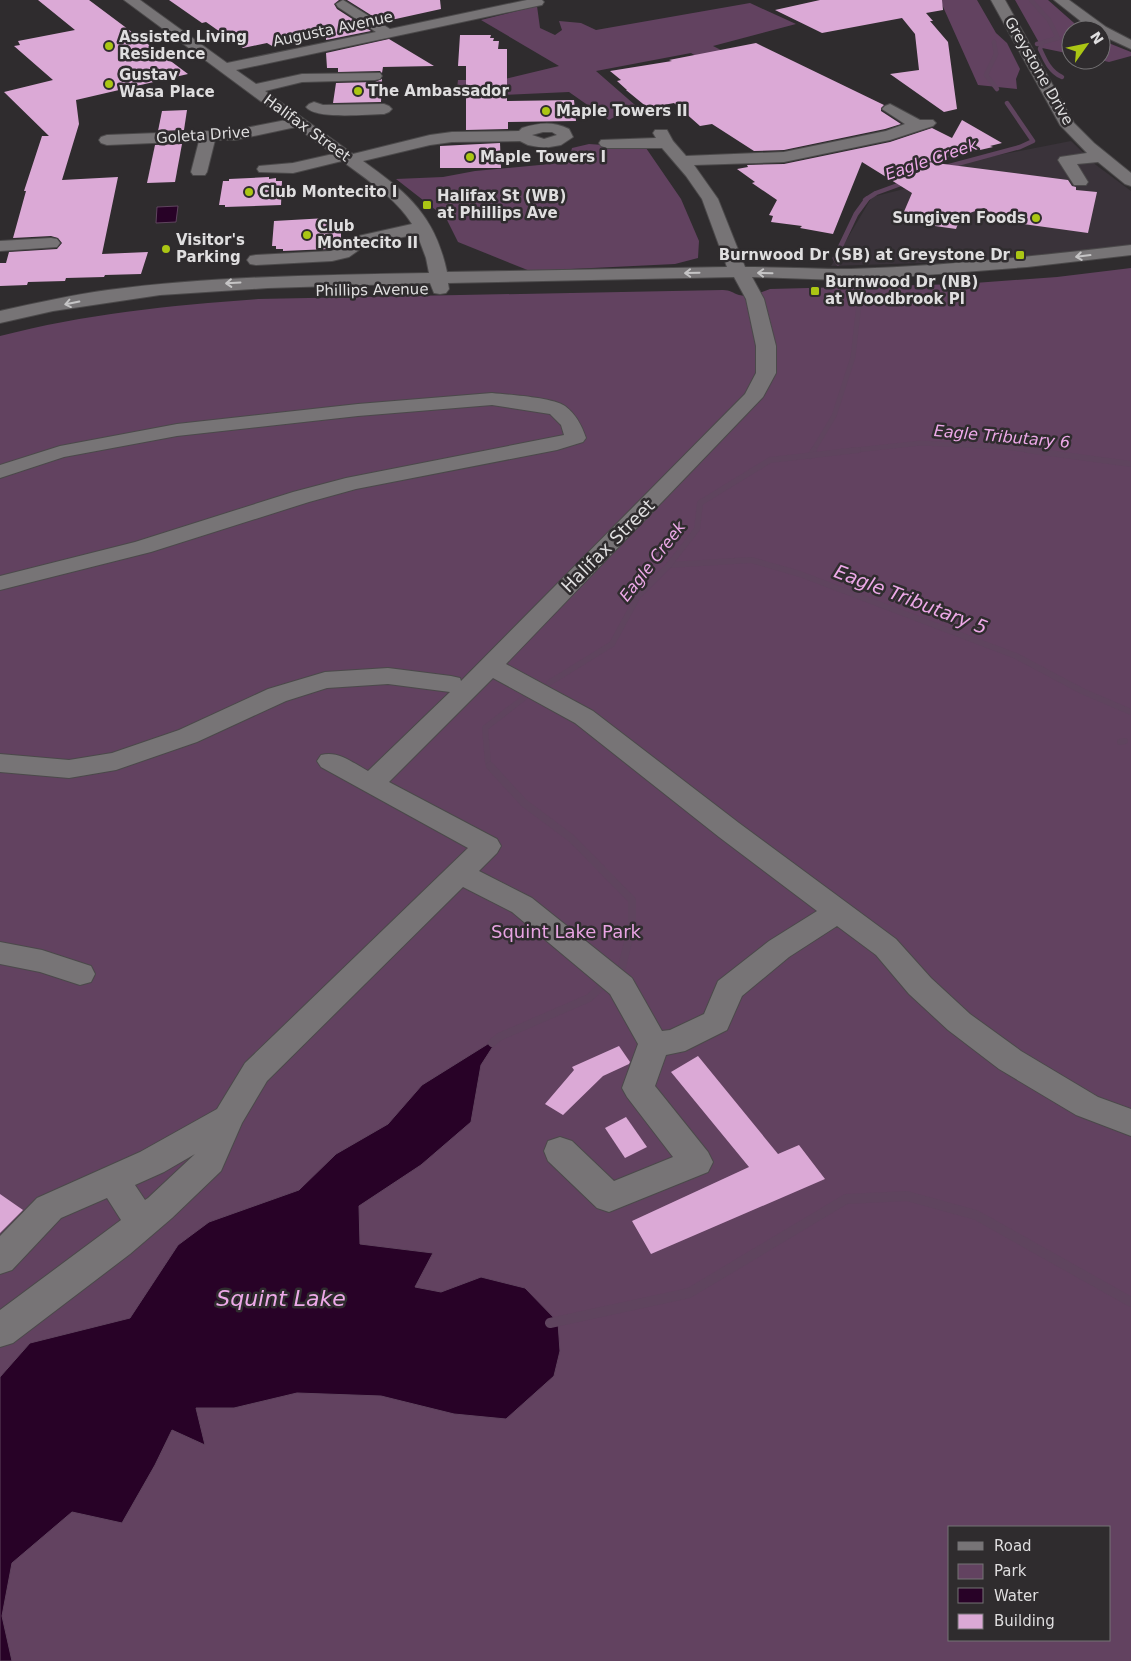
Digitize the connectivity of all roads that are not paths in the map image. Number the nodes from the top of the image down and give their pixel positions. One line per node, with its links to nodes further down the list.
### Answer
1 (131, 0): 12 (street, Halifax Street)
2 (998, 0): 28 (street, Greystone Drive)
3 (1062, 0): 7 (street)
4 (536, 2): 6 (street, Augusta Avenue)
5 (354, 10): 9 (street)
6 (468, 17): 8 (street); 9 (street, Augusta Avenue)
7 (1088, 20)
8 (486, 28)
9 (389, 34): 12 (street, Augusta Avenue)
10 (1111, 35): 11 (street)
11 (1131, 45)
12 (224, 68): 14 (street, Halifax Street)
13 (375, 76): 14 (street)
14 (253, 89): 19 (street, Halifax Street)
15 (316, 90): 16 (street)
16 (314, 107): 18 (street); 19 (street, Goleta Drive)
17 (890, 108): 26 (street)
18 (384, 109)
19 (292, 118): 21 (street, Goleta Drive); 29 (street, Halifax Street)
20 (824, 135): 26 (street)
21 (208, 136): 23 (street, Goleta Drive); 31 (street)
22 (524, 136): 29 (street)
23 (108, 140)
24 (607, 143): 27 (street)
25 (740, 145): 27 (street)
26 (840, 145): 27 (street)
27 (671, 148): 40 (street, Halifax Street)
28 (1100, 157): 32 (street, Greystone Drive); 33 (street)
29 (347, 158): 30 (street); 34 (street, Halifax Street)
30 (265, 169)
31 (199, 172)
32 (1130, 180)
33 (1080, 182)
34 (424, 227): 38 (street); 41 (street, Halifax Street)
35 (51, 243): 36 (street)
36 (0, 246)
37 (1131, 250): 40 (street, one-way to 40)
38 (256, 260)
39 (1131, 263): 40 (street)
40 (744, 279): 41 (street, Phillips Avenue); 46 (street, Halifax Street)
41 (440, 283): 42 (street, Phillips Avenue, one-way to 42); 43 (street, Phillips Avenue)
42 (0, 317)
43 (0, 331)
44 (0, 472): 45 (street)
45 (0, 582)
46 (492, 675): 50 (street, Halifax Street); 52 (street)
47 (451, 684): 49 (street)
48 (330, 761): 50 (street)
49 (0, 763)
50 (375, 781): 51 (street)
51 (460, 873): 55 (street); 56 (street)
52 (837, 912): 55 (street); 57 (street)
53 (0, 953): 54 (street)
54 (80, 974)
55 (654, 1044): 58 (street)
56 (228, 1118): 59 (street); 60 (street)
57 (1131, 1123)
58 (560, 1151)
59 (113, 1179): 60 (street); 61 (street)
60 (142, 1222): 62 (street)
61 (0, 1259)
62 (0, 1331)

